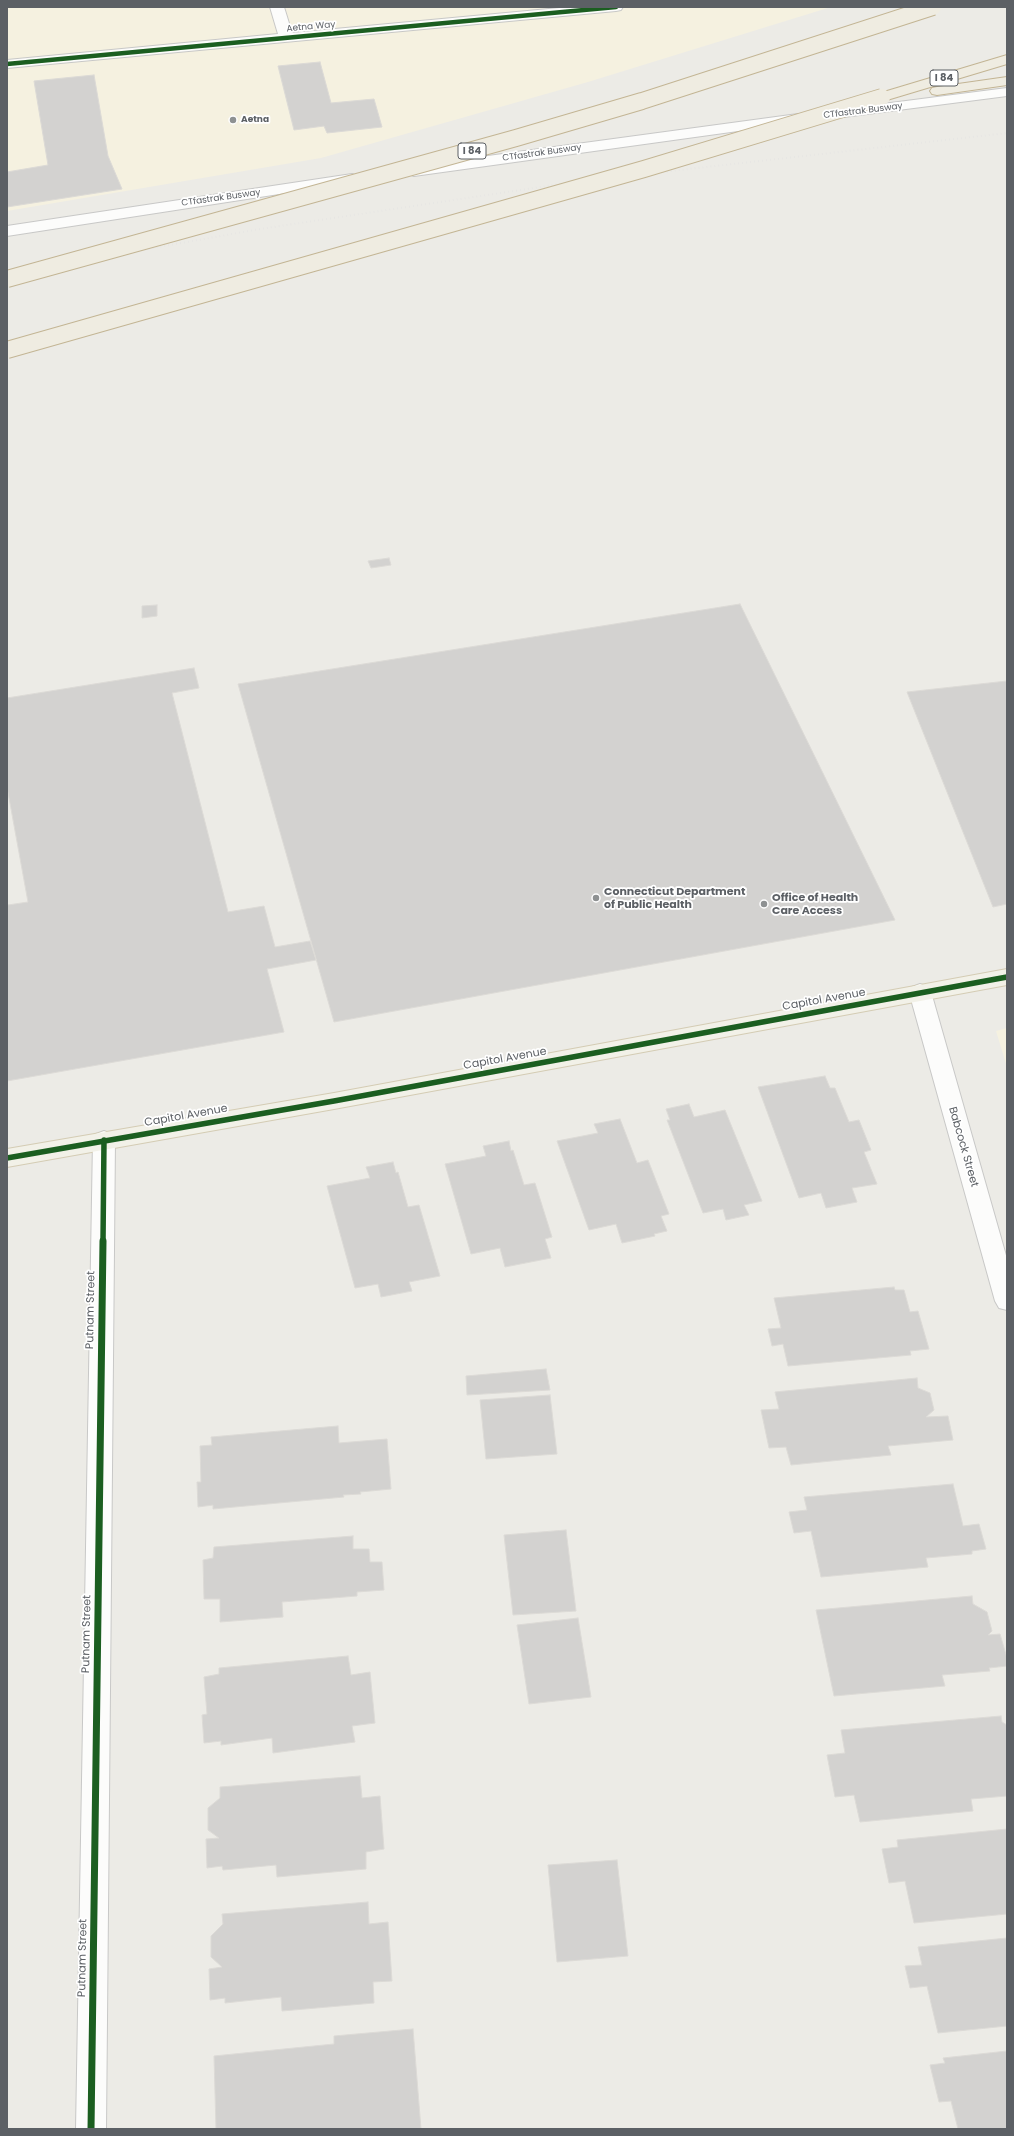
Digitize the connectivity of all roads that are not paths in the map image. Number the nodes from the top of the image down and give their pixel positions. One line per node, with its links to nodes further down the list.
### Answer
1 (277, 7): 4 (street)
2 (616, 7): 4 (street, Aetna Way)
3 (933, 7): 11 (highway, I 84, bridge)
4 (286, 38): 6 (street, Aetna Way)
5 (1007, 59): 9 (highway, I 84)
6 (7, 64)
7 (1007, 81): 9 (highway)
8 (1007, 92): 10 (street, CTfastrak Busway)
9 (882, 97): 12 (highway, I 84, bridge)
10 (7, 232)
11 (7, 279)
12 (7, 350)
13 (1007, 977): 14 (main road, Capitol Avenue)
14 (920, 992): 15 (main road, Capitol Avenue); 17 (street, Babcock Street)
15 (104, 1140): 16 (main road, Capitol Avenue); 18 (street, Putnam Street)
16 (7, 1158)
17 (1007, 1301)
18 (91, 2129)

